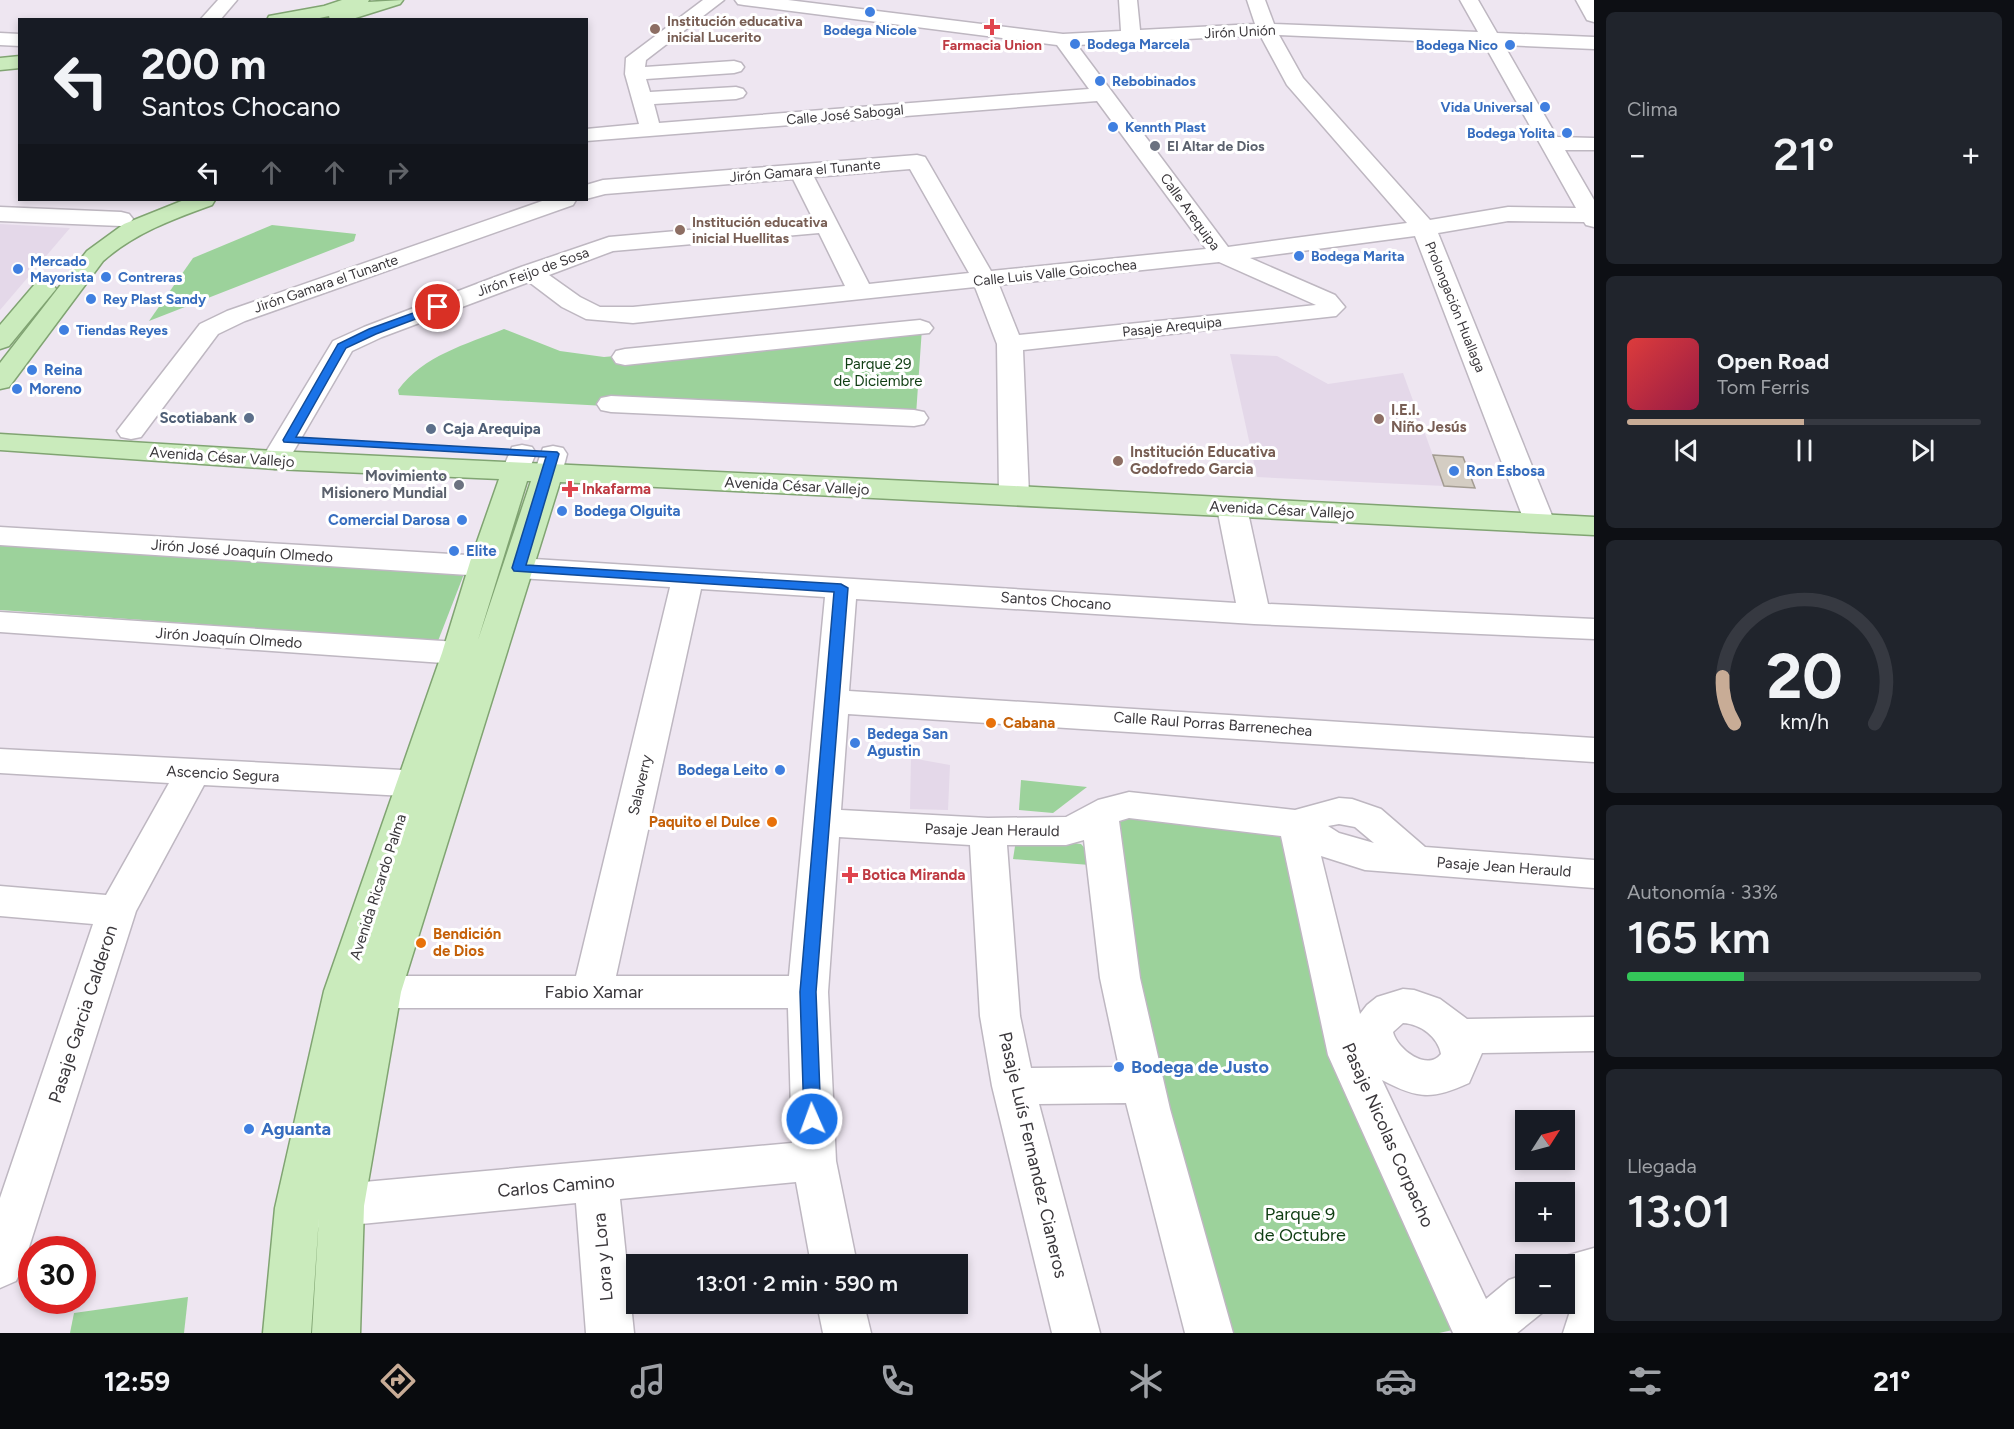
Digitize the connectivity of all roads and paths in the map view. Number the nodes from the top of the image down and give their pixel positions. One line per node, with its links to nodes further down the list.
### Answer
1 (228, 0): 11 (street)
2 (394, 0): 9 (main road)
3 (715, 0): 25 (street)
4 (744, 0): 18 (street, Jirón Unión)
5 (1128, 0): 14 (street)
6 (1256, 0): 13 (street, Prolongación Huallaga)
7 (1469, 0): 15 (street)
8 (1586, 0): 10 (street)
9 (352, 12): 12 (main road)
10 (1594, 16)
11 (211, 18)
12 (295, 18)
13 (1266, 29): 14 (street, Jirón Unión); 15 (street, Jirón Unión); 42 (street, Prolongación Huallaga)
14 (1131, 38): 18 (street, Jirón Unión)
15 (1491, 38): 19 (street, Jirón Unión); 31 (street)
16 (0, 39): 17 (street)
17 (18, 40)
18 (1063, 40): 27 (street, Calle Arequipa)
19 (1594, 43)
20 (18, 49): 21 (main road)
21 (0, 51)
22 (18, 62): 23 (main road)
23 (0, 64)
24 (734, 67): 25 (street)
25 (635, 74): 28 (street)
26 (736, 93): 28 (street)
27 (1103, 94): 29 (street, Calle José Sabogal); 43 (street, Calle Arequipa)
28 (642, 99): 29 (street)
29 (651, 130): 30 (street, Calle José Sabogal)
30 (588, 135)
31 (1551, 143): 32 (street); 39 (street)
32 (1594, 144)
33 (800, 171): 34 (street, Jirón Gamara el Tunante); 41 (street); 45 (street, Jirón Gamara el Tunante)
34 (588, 191)
35 (172, 201): 40 (main road)
36 (201, 201): 52 (main road)
37 (556, 201): 56 (street, Jirón Gamara el Tunante)
38 (0, 214): 40 (street)
39 (1593, 216): 42 (street, Calle Luis Valle Goicochea)
40 (121, 219): 49 (main road)
41 (828, 225): 44 (street, Jirón Feijo de Sosa); 46 (street)
42 (1424, 228): 43 (street, Calle Luis Valle Goicochea); 63 (street, Prolongación Huallaga)
43 (1222, 255): 45 (street, Calle Luis Valle Goicochea); 47 (street, Calle Arequipa)
44 (530, 272): 46 (street, Calle Luis Valle Goicochea); 58 (street, Jirón Feijo de Sosa)
45 (985, 280): 46 (street, Calle Luis Valle Goicochea); 50 (street)
46 (861, 293)
47 (1332, 307): 50 (street, Pasaje Arequipa)
48 (920, 328): 51 (street)
49 (0, 341)
50 (1011, 344): 60 (street)
51 (625, 357)
52 (0, 381)
53 (610, 404): 54 (street)
54 (914, 418)
55 (0, 424): 56 (main road, Avenida César Vallejo)
56 (131, 431): 58 (main road, Avenida César Vallejo)
57 (0, 442): 58 (main road, Avenida César Vallejo)
58 (282, 450): 59 (main road, Avenida César Vallejo)
59 (535, 463): 60 (main road, Avenida César Vallejo); 66 (main road, Avenida Ricardo Palma)
60 (1014, 487): 61 (main road, Avenida César Vallejo); 63 (main road, Avenida César Vallejo)
61 (1232, 508): 63 (main road, Avenida César Vallejo); 69 (street)
62 (1594, 508): 63 (main road, Avenida César Vallejo)
63 (1537, 514): 64 (main road, Avenida César Vallejo)
64 (1594, 526)
65 (0, 536): 66 (street, Jirón José Joaquín Olmedo)
66 (501, 567): 67 (street, Santos Chocano); 72 (main road, Avenida Ricardo Palma); 77 (main road, Avenida Ricardo Palma)
67 (688, 579): 68 (street, Santos Chocano); 86 (street, Salaverry)
68 (841, 588): 69 (street, Santos Chocano); 73 (street)
69 (1254, 614): 71 (street, Santos Chocano)
70 (0, 622): 72 (street, Jirón Joaquín Olmedo)
71 (1594, 629)
72 (458, 653): 77 (main road, Avenida Ricardo Palma)
73 (831, 701): 74 (street, Calle Raul Porras Barrenechea); 79 (street)
74 (1594, 750)
75 (0, 761): 76 (street, Ascencio Segura)
76 (193, 772): 77 (street, Ascencio Segura); 84 (street, Pasaje Garcia Calderon)
77 (429, 784): 85 (main road, Avenida Ricardo Palma); 95 (main road, Avenida Ricardo Palma)
78 (1100, 817): 80 (street, Pasaje Jean Herauld); 81 (street, Pasaje Jean Herauld); 90 (street)
79 (824, 822): 81 (street, Pasaje Jean Herauld); 87 (street)
80 (1297, 824): 82 (street, Pasaje Jean Herauld); 109 (street, Pasaje Nicolas Corpacho)
81 (987, 832): 91 (street, Pasaje Luís Fernandez Cianeros)
82 (1594, 874)
83 (0, 901): 84 (street)
84 (117, 911): 97 (street, Pasaje Garcia Calderon)
85 (381, 992): 86 (street, Fabio Xamar); 94 (main road, Avenida Ricardo Palma)
86 (592, 992): 87 (street, Fabio Xamar)
87 (808, 992): 92 (street)
88 (1594, 1034): 89 (street)
89 (1458, 1036)
90 (1143, 1084): 91 (street); 108 (street)
91 (1013, 1086): 107 (street, Pasaje Luís Fernandez Cianeros)
92 (814, 1161): 93 (street, Carlos Camino); 96 (street)
93 (596, 1182): 94 (street, Carlos Camino); 105 (street, Lora y Lora)
94 (342, 1206): 95 (street, Carlos Camino); 104 (main road, Avenida Ricardo Palma)
95 (297, 1208): 103 (main road, Avenida Ricardo Palma)
96 (832, 1254)
97 (0, 1266)
98 (1594, 1270): 99 (street)
99 (1575, 1274)
100 (1515, 1305): 109 (street)
101 (1594, 1307): 110 (street)
102 (843, 1314): 106 (street)
103 (287, 1333)
104 (336, 1333)
105 (610, 1333)
106 (847, 1333)
107 (1076, 1333)
108 (1209, 1333)
109 (1479, 1333)
110 (1587, 1333)

